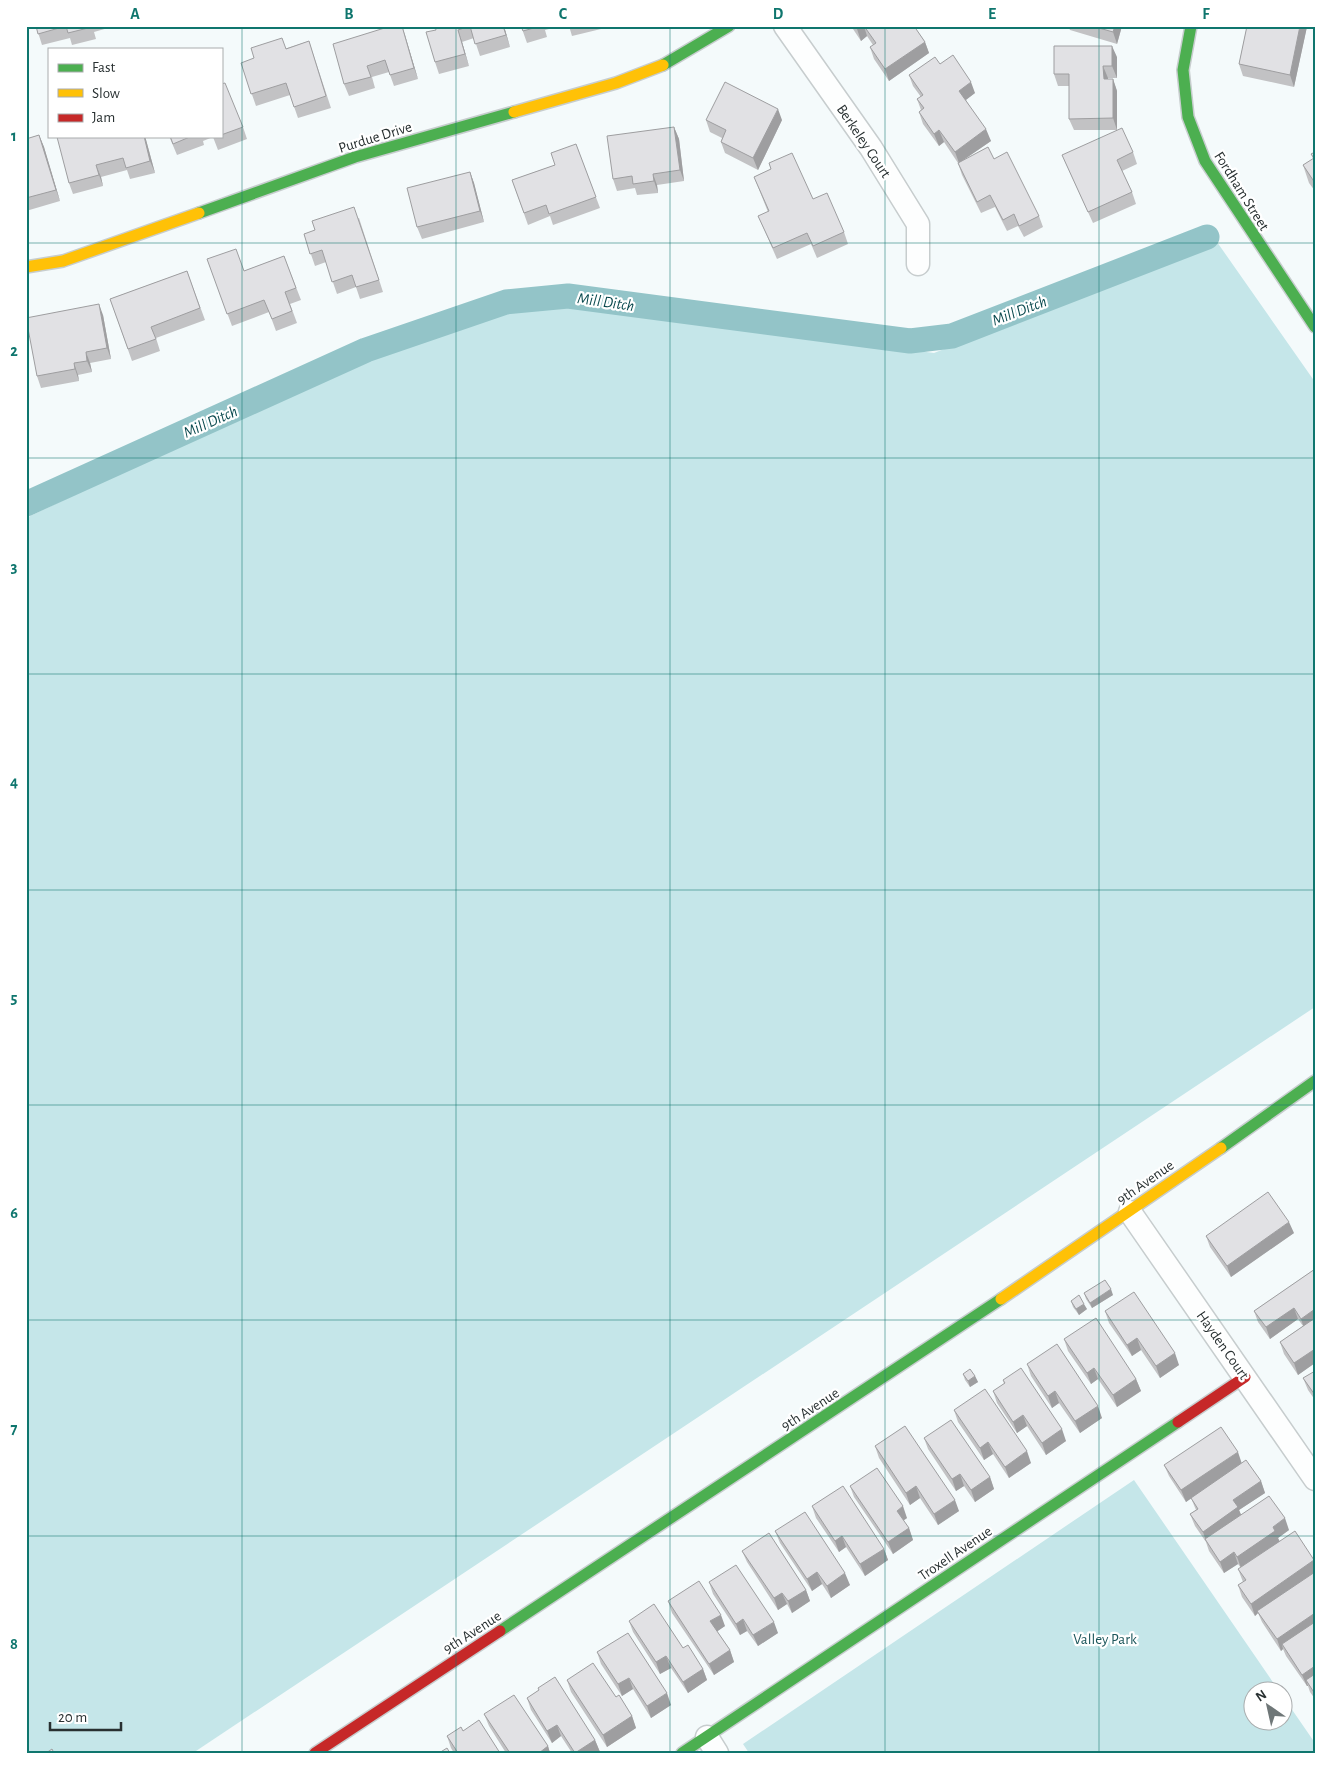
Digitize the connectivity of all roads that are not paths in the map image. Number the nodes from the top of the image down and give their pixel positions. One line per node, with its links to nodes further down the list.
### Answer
1 (729, 26): 5 (street, Purdue Drive)
2 (785, 26): 4 (street, Berkeley Court)
3 (1191, 26): 6 (street, Fordham Street)
4 (918, 264)
5 (26, 267)
6 (1315, 327)
7 (1315, 1081): 8 (street, 9th Avenue)
8 (1130, 1212): 9 (street, Hayden Court); 12 (street, 9th Avenue)
9 (1245, 1377): 10 (street, Hayden Court); 11 (street, Troxell Avenue)
10 (1315, 1479)
11 (712, 1745): 13 (street, Troxell Avenue)
12 (316, 1753)
13 (682, 1753)

